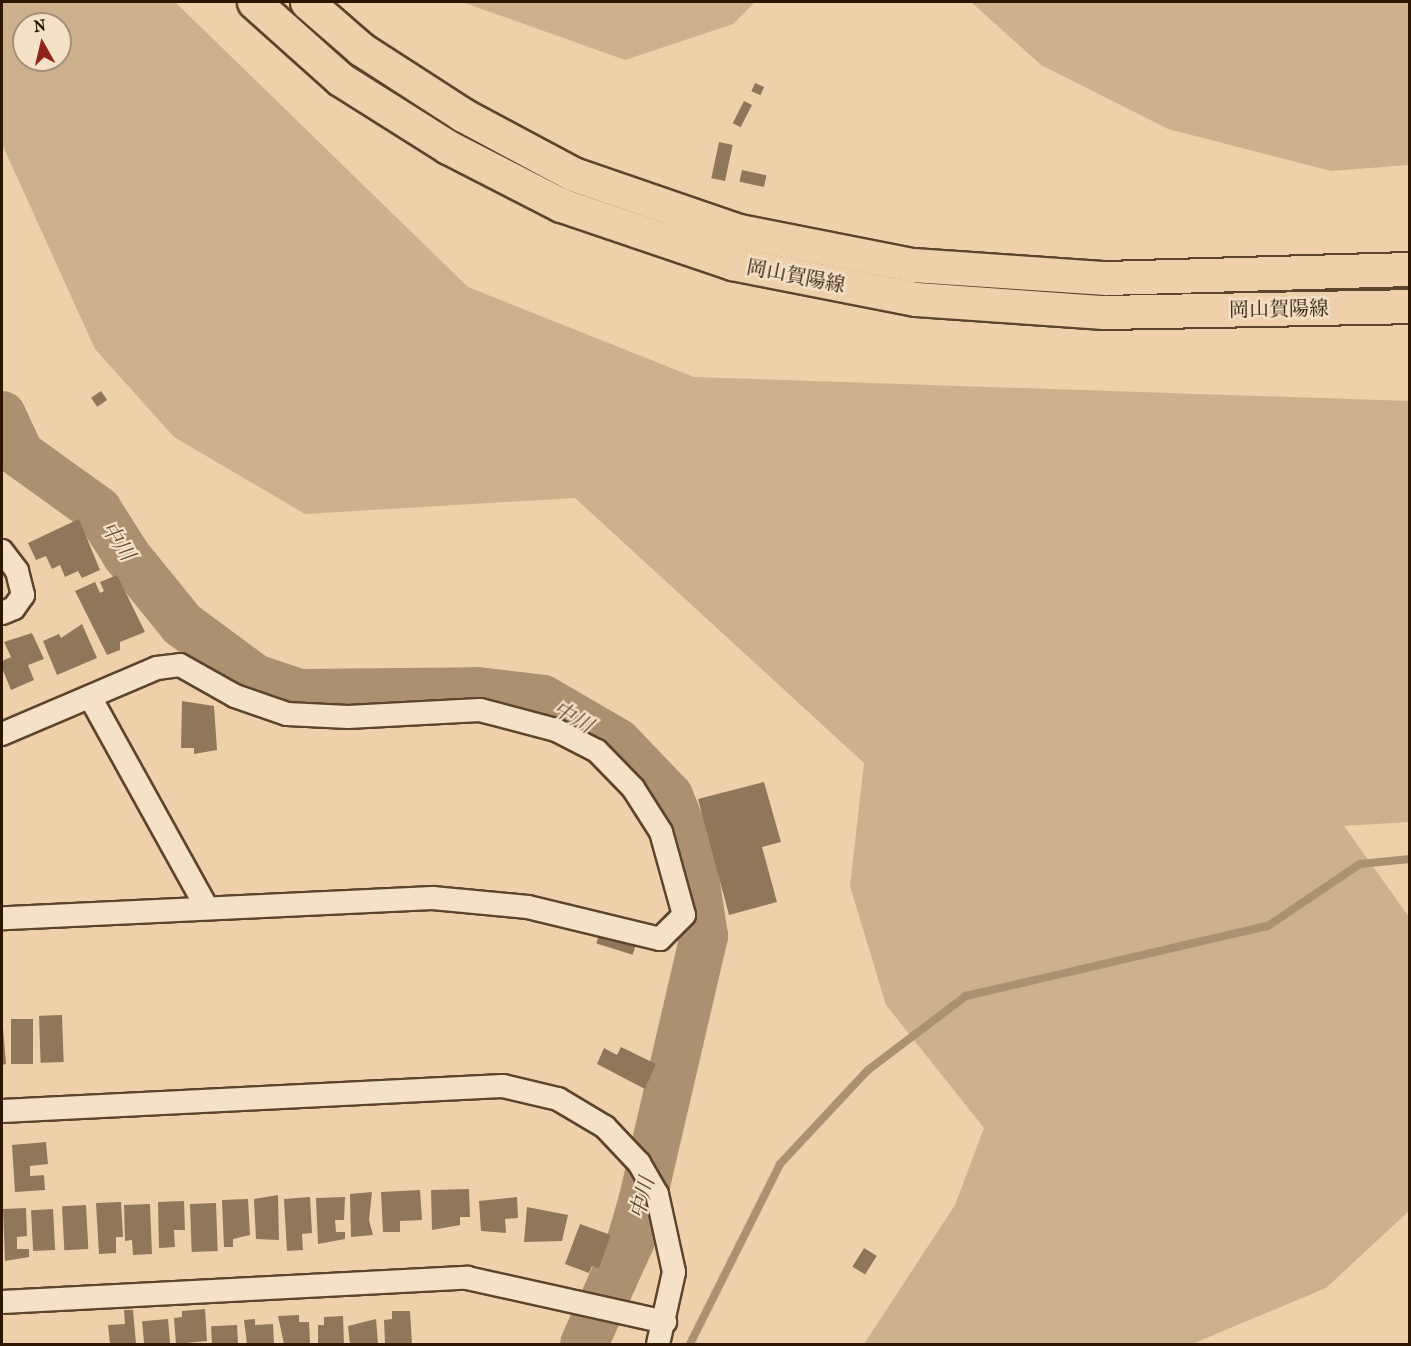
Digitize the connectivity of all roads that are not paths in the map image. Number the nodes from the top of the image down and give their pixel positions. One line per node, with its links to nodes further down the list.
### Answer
1 (254, 2): 4 (main road, 岡山賀陽線)
2 (307, 2): 3 (main road, 岡山賀陽線)
3 (1410, 269)
4 (1410, 306)
5 (2, 551): 6 (street)
6 (2, 614)
7 (90, 697): 8 (street); 9 (street); 9 (street)
8 (2, 734)
9 (207, 908): 10 (street)
10 (2, 918)
11 (2, 1111): 13 (street)
12 (2, 1302): 13 (street)
13 (665, 1322): 14 (street)
14 (658, 1344)

